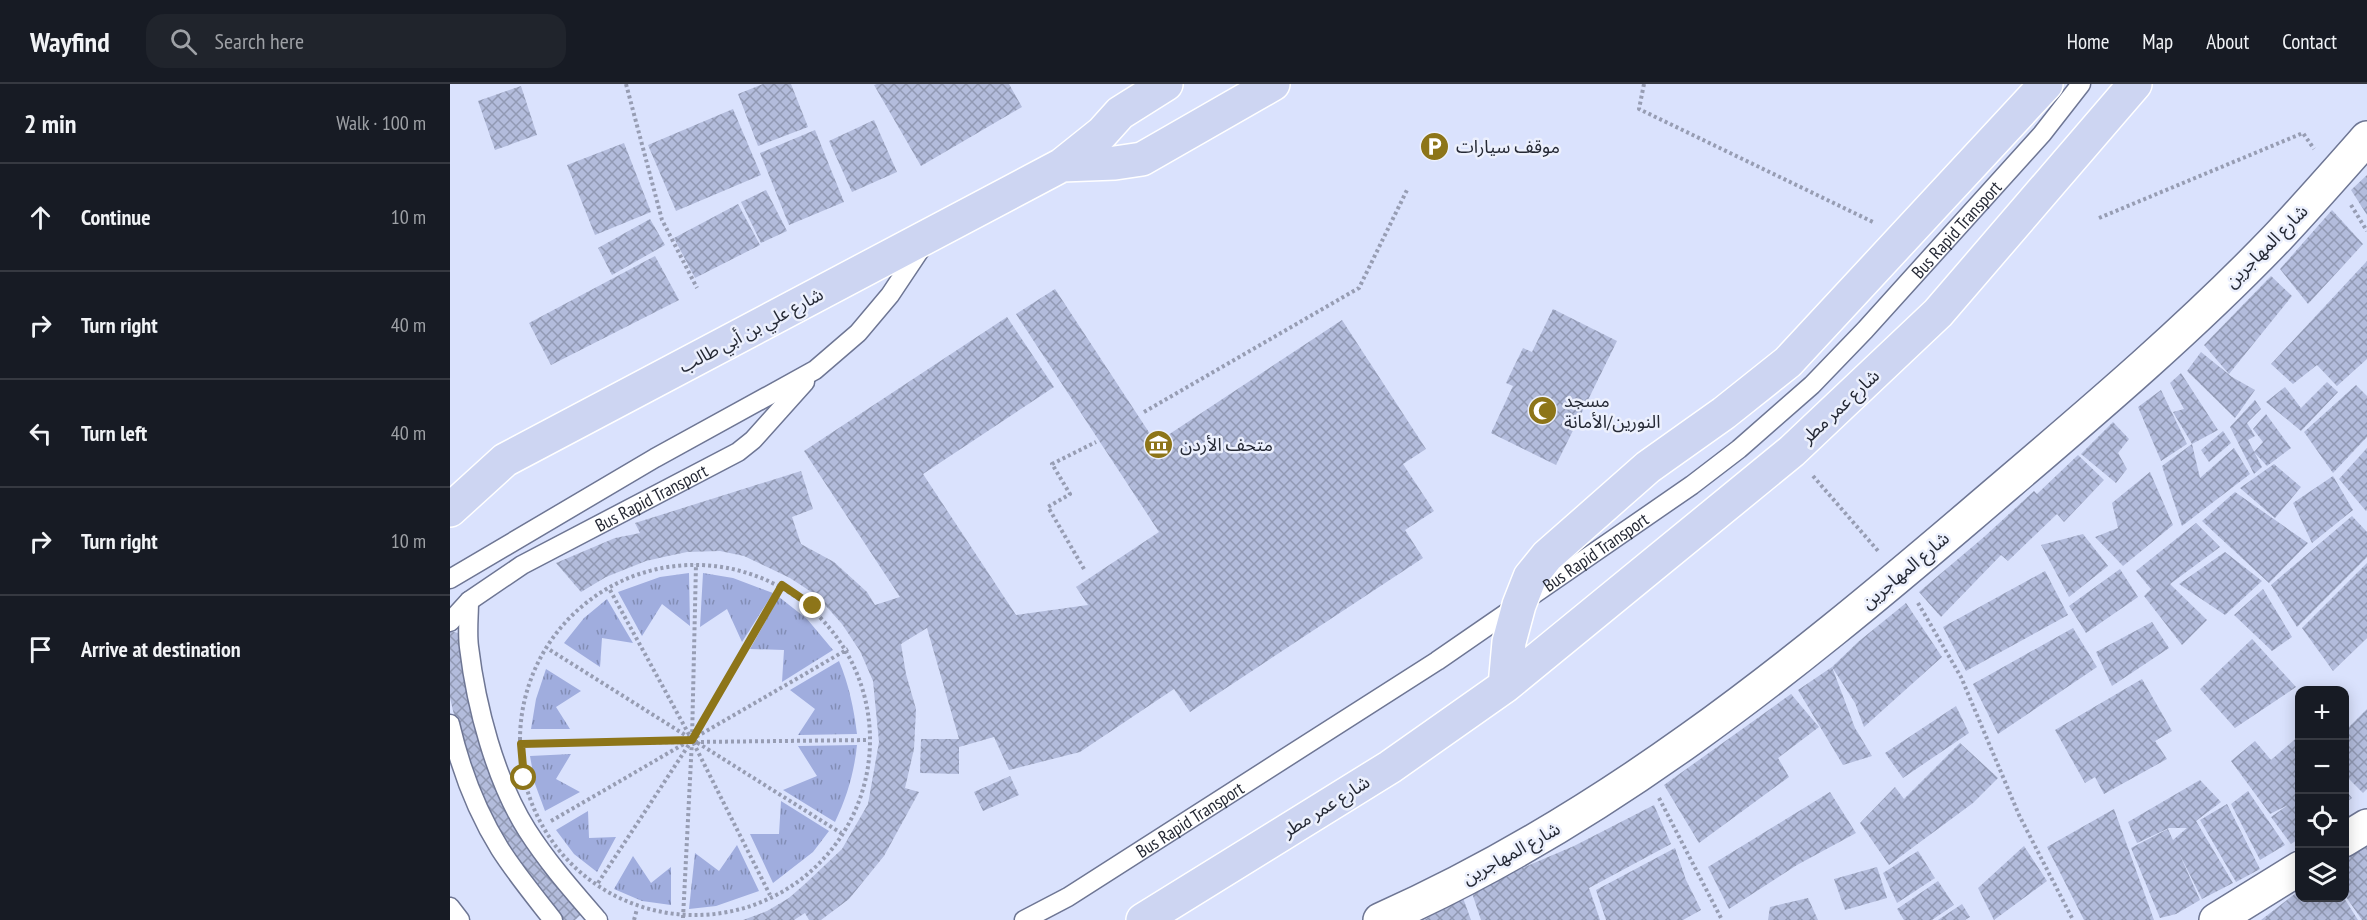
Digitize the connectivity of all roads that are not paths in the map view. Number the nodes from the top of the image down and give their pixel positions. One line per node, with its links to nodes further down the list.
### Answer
1 (1166, 84): 7 (main road, شارع علي بن أبي طالب)
2 (1273, 84): 7 (main road, شارع علي بن أبي طالب)
3 (2046, 84): 15 (main road)
4 (2081, 84): 15 (lane, Bus Rapid Transport)
5 (2135, 84): 17 (main road, شارع عمر مطر)
6 (2367, 138): 28 (street, شارع المهاجرين)
7 (1062, 165): 8 (main road, شارع علي بن أبي طالب)
8 (930, 236): 9 (lane); 10 (main road, شارع علي بن أبي طالب)
9 (815, 370): 13 (lane); 14 (lane, Bus Rapid Transport)
10 (505, 460): 11 (main road); 12 (main road, شارع علي بن أبي طالب)
11 (450, 484)
12 (450, 510)
13 (450, 579)
14 (469, 601): 16 (lane, Bus Rapid Transport); 25 (lane)
15 (1519, 605): 17 (main road); 26 (lane, Bus Rapid Transport)
16 (450, 622)
17 (1504, 686): 27 (main road, شارع عمر مطر)
18 (450, 724): 24 (lane)
19 (2367, 826): 20 (street)
20 (2349, 837)
21 (2295, 871): 29 (street)
22 (450, 907): 23 (lane)
23 (460, 920)
24 (553, 920)
25 (598, 920)
26 (1024, 920)
27 (1143, 920)
28 (1380, 920)
29 (2216, 920)

